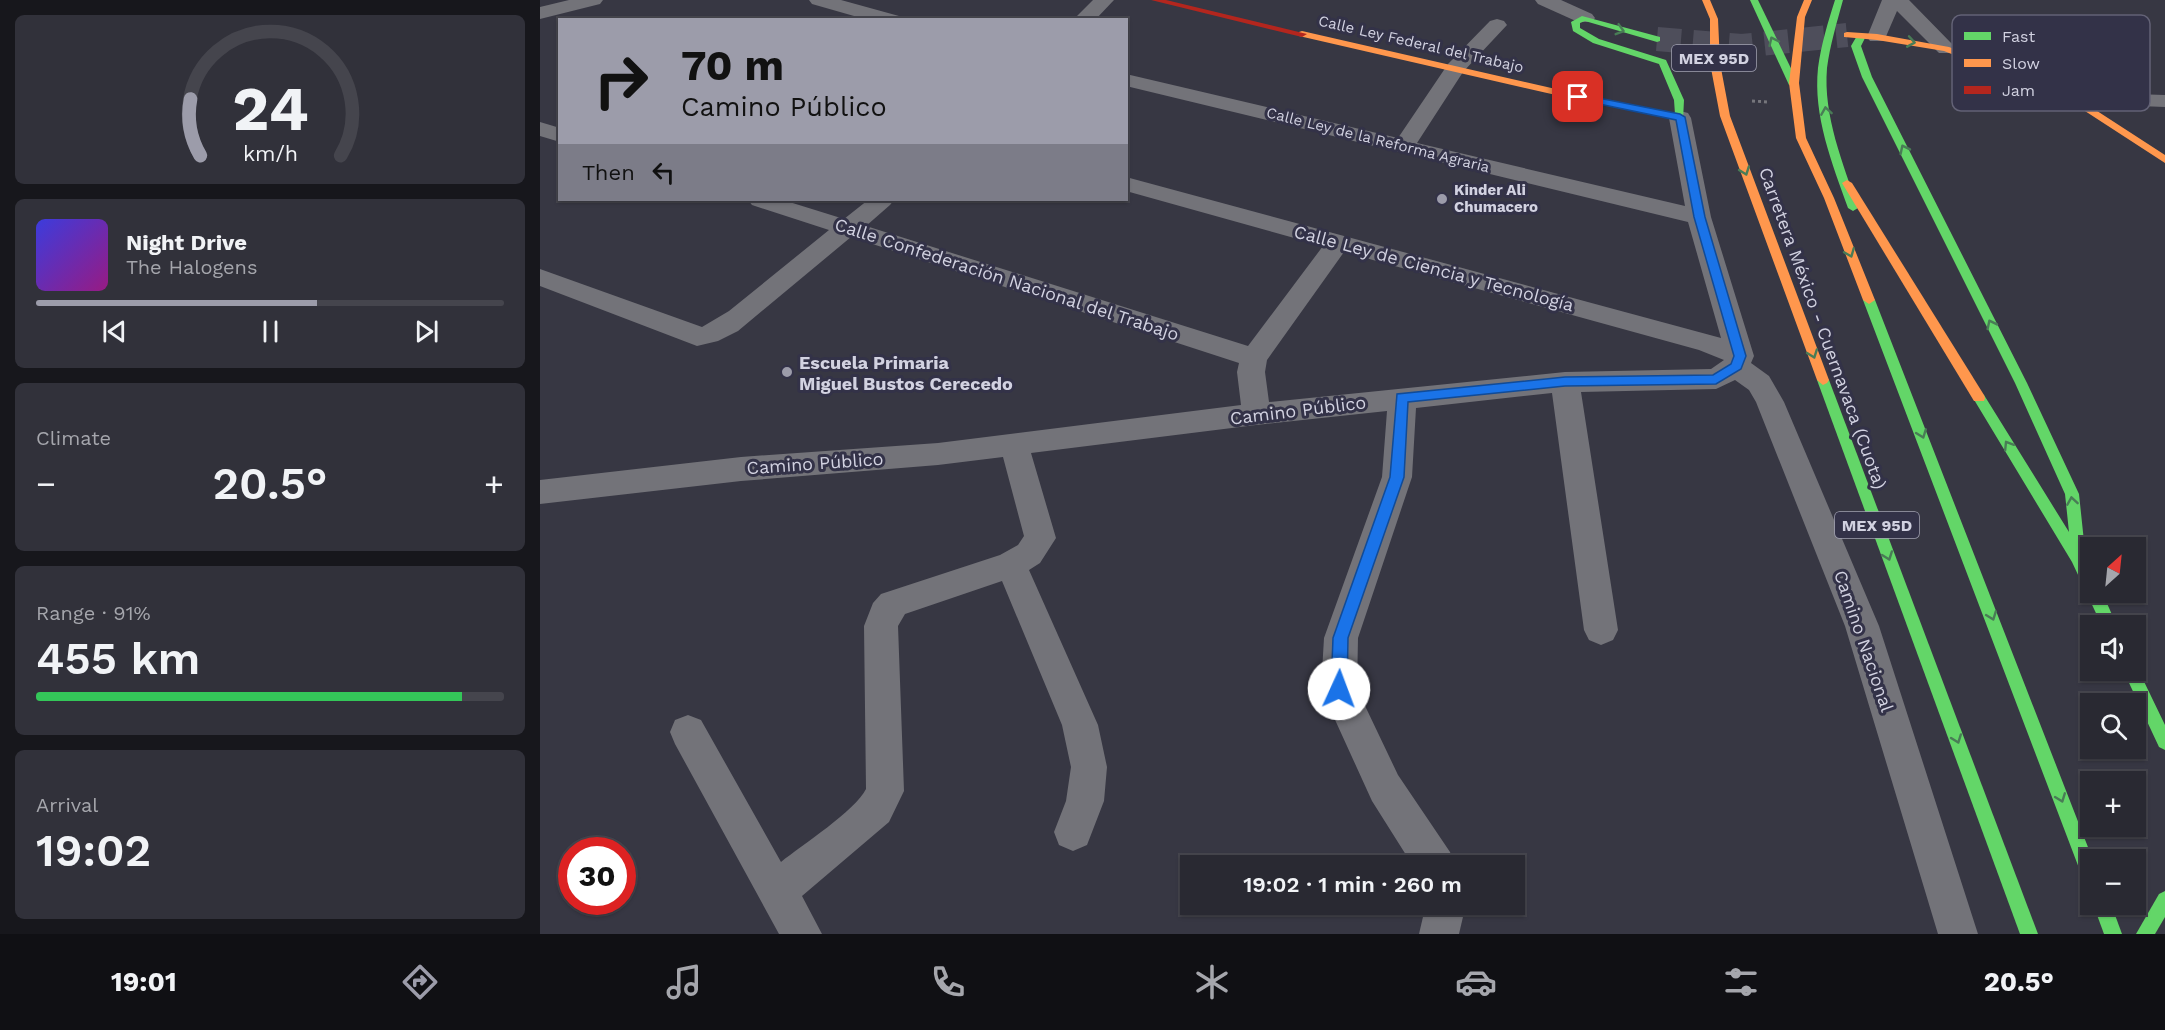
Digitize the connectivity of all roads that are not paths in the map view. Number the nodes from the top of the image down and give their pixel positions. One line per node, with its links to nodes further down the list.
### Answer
1 (819, 0): 13 (street)
2 (1104, 0): 14 (street)
3 (1155, 0): 21 (main road, Calle Ley Federal del Trabajo)
4 (1545, 0): 15 (street)
5 (1706, 0): 63 (main road, Carretera México - Cuernavaca (Cuota) / MEX 95D, one-way to 63)
6 (1754, 0): 46 (main road, MEX 95D, one-way to 6)
7 (1808, 0): 54 (main road, one-way to 54)
8 (1839, 0): 36 (main road, one-way to 8)
9 (1892, 0): 17 (street)
10 (1898, 0): 19 (street)
11 (584, 1): 12 (street)
12 (540, 13)
13 (885, 18)
14 (1085, 18)
15 (1585, 18): 18 (main road, one-way to 18); 26 (main road)
16 (1497, 26): 21 (street)
17 (1862, 36): 19 (main road, one-way to 19); 46 (main road, one-way to 17)
18 (1657, 39)
19 (1946, 49): 20 (main road)
20 (1952, 51)
21 (1455, 68): 26 (main road, Calle Ley Federal del Trabajo); 29 (street)
22 (1128, 80): 29 (street, Calle Ley de la Reforma Agraria)
23 (2150, 101): 24 (street)
24 (2165, 101)
25 (2091, 111): 30 (main road)
26 (1680, 117): 34 (street)
27 (540, 129): 28 (street)
28 (558, 134)
29 (1404, 146): 34 (street, Calle Ley de la Reforma Agraria)
30 (2165, 160)
31 (1128, 185): 37 (street, Calle Ley de Ciencia y Tecnología)
32 (763, 201): 35 (street, Calle Confederación Nacional del Trabajo)
33 (881, 201): 35 (street)
34 (1699, 217): 40 (street)
35 (848, 228): 38 (street); 39 (street, Calle Confederación Nacional del Trabajo)
36 (1865, 240)
37 (1339, 241): 39 (street); 40 (street, Calle Ley de Ciencia y Tecnología)
38 (540, 277)
39 (1254, 358): 43 (street)
40 (1738, 361): 41 (street, Camino Público); 62 (street, Camino Nacional)
41 (1565, 382): 42 (street, Camino Público); 49 (street)
42 (1402, 398): 43 (street, Camino Público); 55 (street)
43 (1256, 414): 44 (street, Camino Público)
44 (1014, 444): 45 (street, Camino Público); 48 (street)
45 (540, 492)
46 (2078, 559): 47 (main road, MEX 95D)
47 (2080, 563)
48 (1011, 565): 53 (street); 56 (street)
49 (1601, 630)
50 (2136, 681): 52 (main road)
51 (688, 732): 56 (street)
52 (2165, 742)
53 (1073, 832)
54 (2081, 849)
55 (1429, 855)
56 (776, 891): 60 (street)
57 (2165, 900): 65 (main road)
58 (1443, 915): 61 (street)
59 (2106, 915): 64 (main road)
60 (802, 934)
61 (1439, 934)
62 (1958, 934)
63 (2029, 934)
64 (2113, 934)
65 (2145, 934)

